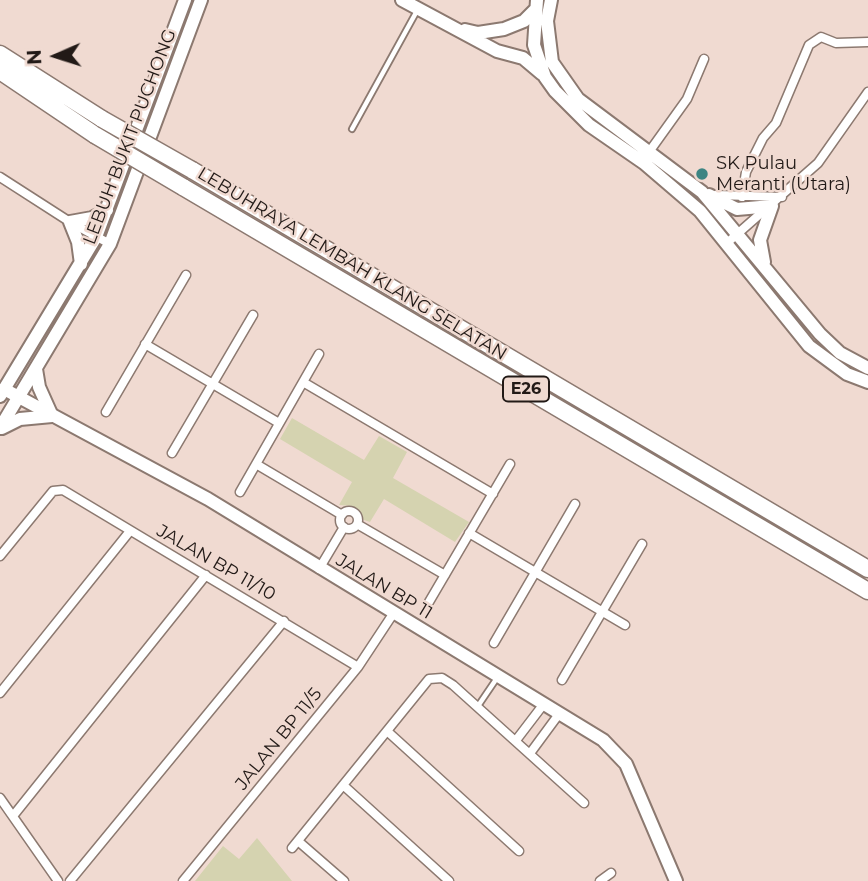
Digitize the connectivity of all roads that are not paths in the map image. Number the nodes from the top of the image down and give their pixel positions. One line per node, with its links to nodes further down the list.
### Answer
1 (185, 0): 20 (main road, LEBUH BUKIT PUCHONG)
2 (201, 0): 25 (main road, LEBUH BUKIT PUCHONG)
3 (402, 0): 6 (main road)
4 (551, 0): 15 (main road)
5 (536, 5): 7 (main road); 12 (main road)
6 (418, 8): 7 (main road); 14 (lane)
7 (461, 29): 12 (main road)
8 (868, 42): 18 (street)
9 (0, 54): 57 (highway, LEBUHRAYA LEMBAH KLANG SELATAN / E26, bridge)
10 (704, 59): 15 (street)
11 (0, 71): 61 (highway, LEBUHRAYA LEMBAH KLANG SELATAN / E26, bridge)
12 (545, 77): 24 (main road)
13 (868, 92): 19 (street)
14 (352, 130)
15 (649, 152): 17 (main road)
16 (0, 177): 21 (street)
17 (706, 194): 18 (street); 19 (main road); 22 (main road)
18 (742, 197): 19 (street)
19 (777, 202): 22 (street); 27 (main road)
20 (108, 210): 21 (main road); 23 (main road, LEBUH BUKIT PUCHONG)
21 (70, 222): 23 (street); 26 (main road)
22 (739, 234): 24 (street); 27 (main road)
23 (96, 237): 25 (street); 26 (main road, LEBUH BUKIT PUCHONG)
24 (727, 243): 35 (main road)
25 (110, 244): 33 (main road, LEBUH BUKIT PUCHONG)
26 (81, 264): 37 (main road, LEBUH BUKIT PUCHONG)
27 (766, 270): 32 (main road)
28 (186, 275): 30 (street)
29 (253, 315): 36 (street)
30 (145, 344): 36 (street); 39 (street)
31 (319, 354): 34 (street)
32 (868, 368)
33 (36, 369): 38 (main road, LEBUH BUKIT PUCHONG); 40 (main road)
34 (303, 382): 41 (street); 47 (street)
35 (868, 382)
36 (212, 384): 41 (street); 43 (street)
37 (2, 393): 38 (main road, JALAN BP 11)
38 (21, 398): 40 (main road, JALAN BP 11); 42 (main road, LEBUH BUKIT PUCHONG)
39 (106, 412)
40 (52, 416): 42 (main road); 56 (main road, JALAN BP 11)
41 (279, 423): 44 (street)
42 (0, 429)
43 (172, 453)
44 (256, 464): 46 (street); 49 (street)
45 (510, 464): 47 (street)
46 (240, 492)
47 (492, 494): 53 (street)
48 (575, 503): 58 (street)
49 (342, 514): 50 (street); 51 (street)
50 (357, 524): 51 (street); 60 (street)
51 (344, 527): 56 (street)
52 (130, 531): 55 (street, JALAN BP 11/10); 59 (street, JALAN BP 11/10); 71 (street)
53 (470, 533): 58 (street); 60 (street)
54 (642, 544): 63 (street)
55 (0, 556)
56 (319, 569): 64 (main road, JALAN BP 11)
57 (868, 569)
58 (535, 572): 63 (street); 67 (street)
59 (206, 575): 65 (street, JALAN BP 11/10); 81 (street)
60 (445, 575): 62 (street)
61 (868, 591)
62 (429, 603)
63 (602, 611): 66 (street); 70 (street)
64 (393, 614): 68 (street, JALAN BP 11/5); 69 (main road, JALAN BP 11)
65 (284, 621): 68 (street, JALAN BP 11/10); 85 (street)
66 (625, 625)
67 (494, 643)
68 (358, 667): 86 (street, JALAN BP 11/5)
69 (498, 677): 72 (main road, JALAN BP 11); 73 (lane)
70 (562, 680)
71 (0, 693)
72 (543, 705): 74 (main road, JALAN BP 11); 76 (street)
73 (478, 706): 75 (street); 76 (street)
74 (559, 713): 77 (street); 90 (main road, JALAN BP 11)
75 (387, 731): 78 (street); 82 (street)
76 (517, 740): 77 (street)
77 (531, 752): 80 (street)
78 (343, 785): 87 (street); 88 (street)
79 (0, 799): 81 (street)
80 (584, 803)
81 (13, 816): 84 (street)
82 (519, 851)
83 (611, 873): 89 (street)
84 (58, 881)
85 (70, 881)
86 (183, 881)
87 (344, 881)
88 (449, 881)
89 (600, 881)
90 (676, 881)

